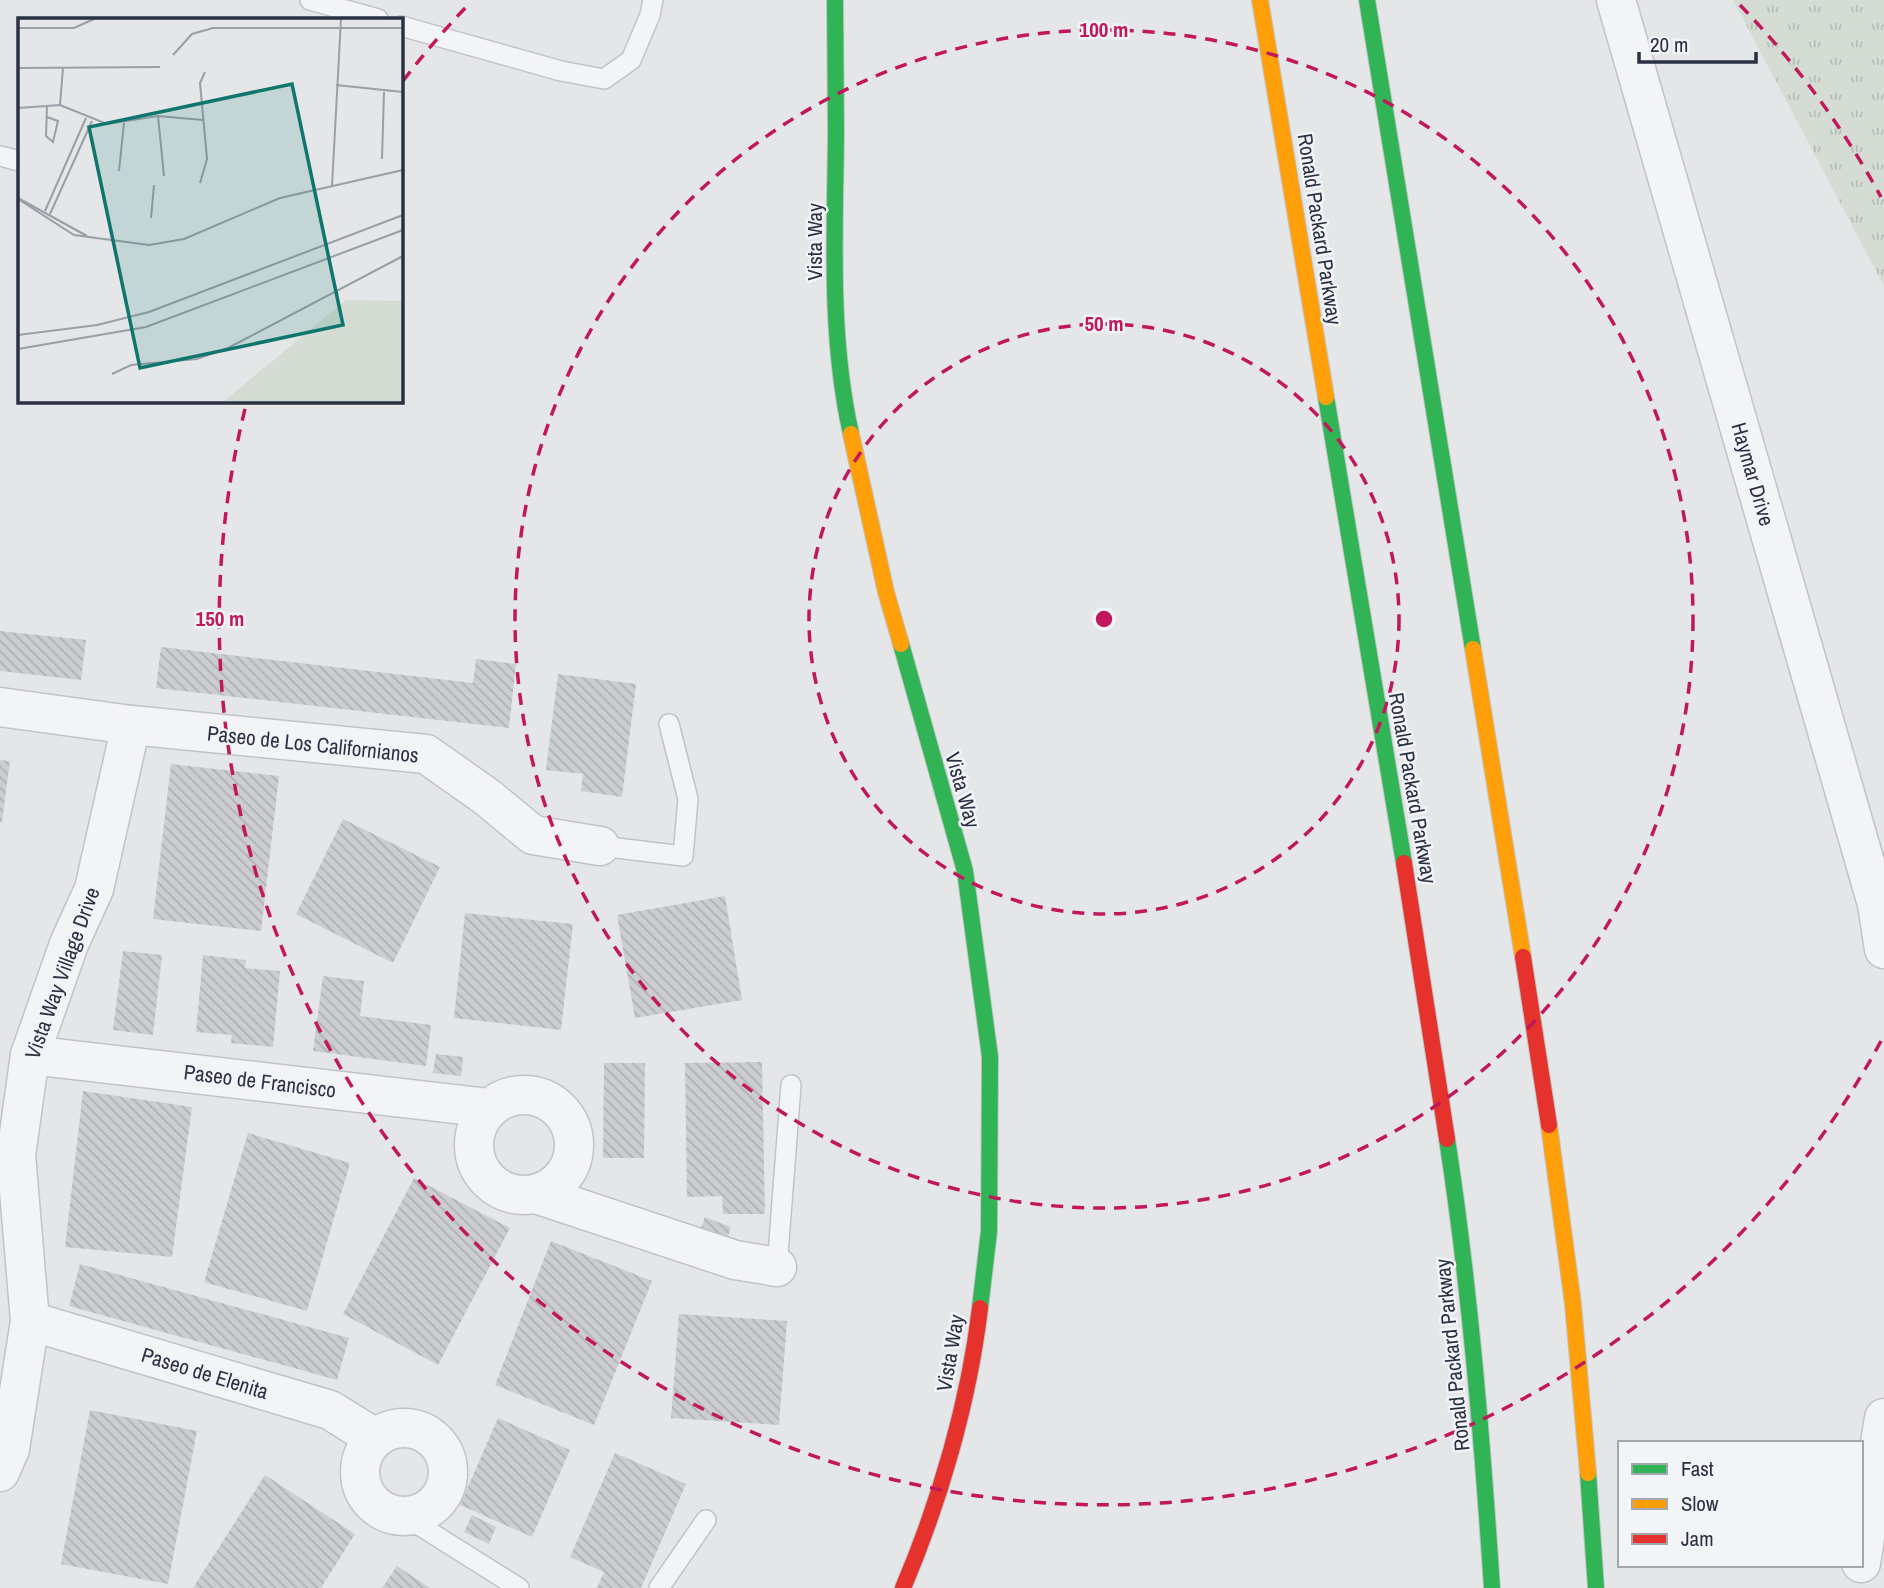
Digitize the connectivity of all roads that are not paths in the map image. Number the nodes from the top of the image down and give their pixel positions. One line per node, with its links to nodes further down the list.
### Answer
1 (310, 0): 7 (lane)
2 (653, 0): 8 (lane)
3 (835, 0): 31 (main road, Vista Way)
4 (1261, 0): 32 (main road, Ronald Packard Parkway)
5 (1367, 0): 33 (main road)
6 (1616, 0): 15 (street, Haymar Drive)
7 (374, 18)
8 (402, 26)
9 (0, 156): 10 (lane)
10 (18, 161)
11 (0, 707): 13 (street, Paseo de Los Californianos)
12 (669, 724): 14 (lane)
13 (131, 725): 14 (street, Paseo de Los Californianos); 16 (street, Vista Way Village Drive)
14 (600, 846)
15 (1884, 949)
16 (30, 1055): 18 (street, Paseo de Francisco); 21 (street, Vista Way Village Drive)
17 (791, 1085): 20 (lane)
18 (489, 1108): 19 (street); 19 (street, Paseo de Francisco)
19 (536, 1195): 20 (street)
20 (777, 1267)
21 (30, 1321): 23 (street, Paseo de Elenita); 24 (street, Vista Way Village Drive)
22 (1884, 1418): 27 (street)
23 (375, 1438): 25 (street); 25 (street)
24 (0, 1472)
25 (406, 1517): 29 (lane)
26 (706, 1520): 30 (lane)
27 (1863, 1551)
28 (1860, 1567): 34 (street)
29 (519, 1588)
30 (659, 1588)
31 (903, 1588)
32 (1492, 1588)
33 (1596, 1588)
34 (1857, 1588)

